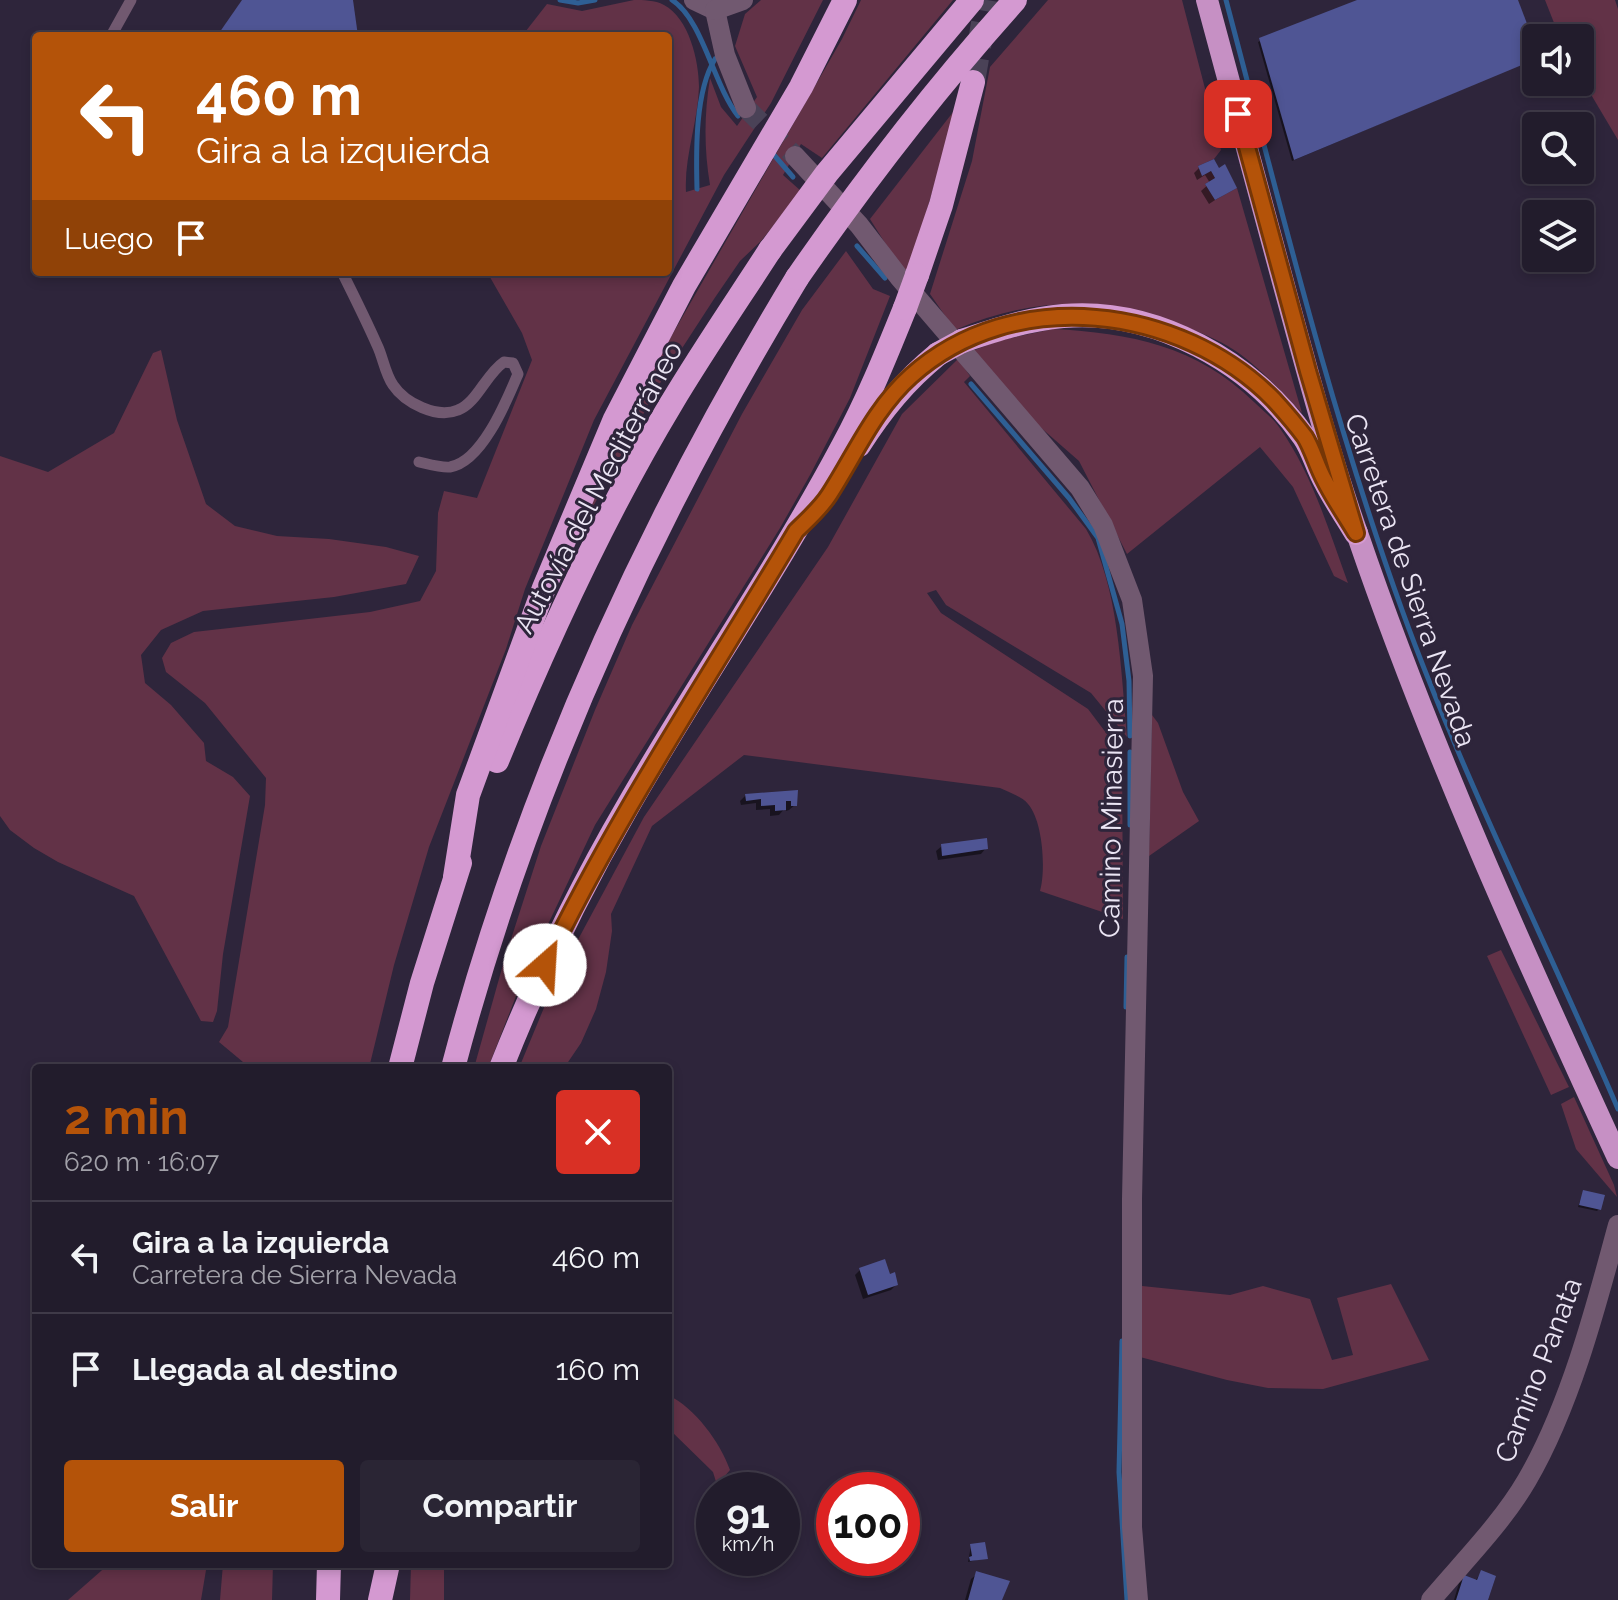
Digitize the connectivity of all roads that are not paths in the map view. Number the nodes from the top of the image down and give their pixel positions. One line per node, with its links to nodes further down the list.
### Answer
1 (131, 0): 9 (lane)
2 (694, 0): 8 (street)
3 (743, 0): 8 (street)
4 (845, 0): 17 (highway)
5 (972, 0): 17 (highway, Autovía del Mediterráneo, bridge)
6 (1015, 0): 19 (highway, bridge)
7 (1207, 0): 16 (highway, Carretera de Sierra Nevada)
8 (715, 10): 11 (street)
9 (113, 32)
10 (973, 82): 15 (highway, bridge)
11 (746, 108)
12 (795, 156): 28 (street, Camino Minasierra)
13 (344, 276): 14 (lane)
14 (419, 462)
15 (796, 531): 16 (highway, bridge); 20 (highway)
16 (1356, 533): 21 (highway, Carretera de Sierra Nevada)
17 (455, 877): 18 (highway, Autovía del Mediterráneo)
18 (401, 1064)
19 (454, 1064)
20 (503, 1064)
21 (1618, 1158)
22 (1618, 1225): 29 (street, Camino Panata)
23 (329, 1568): 26 (highway)
24 (380, 1568): 27 (highway)
25 (387, 1568): 27 (highway)
26 (328, 1600)
27 (379, 1600)
28 (1138, 1600)
29 (1431, 1600)

